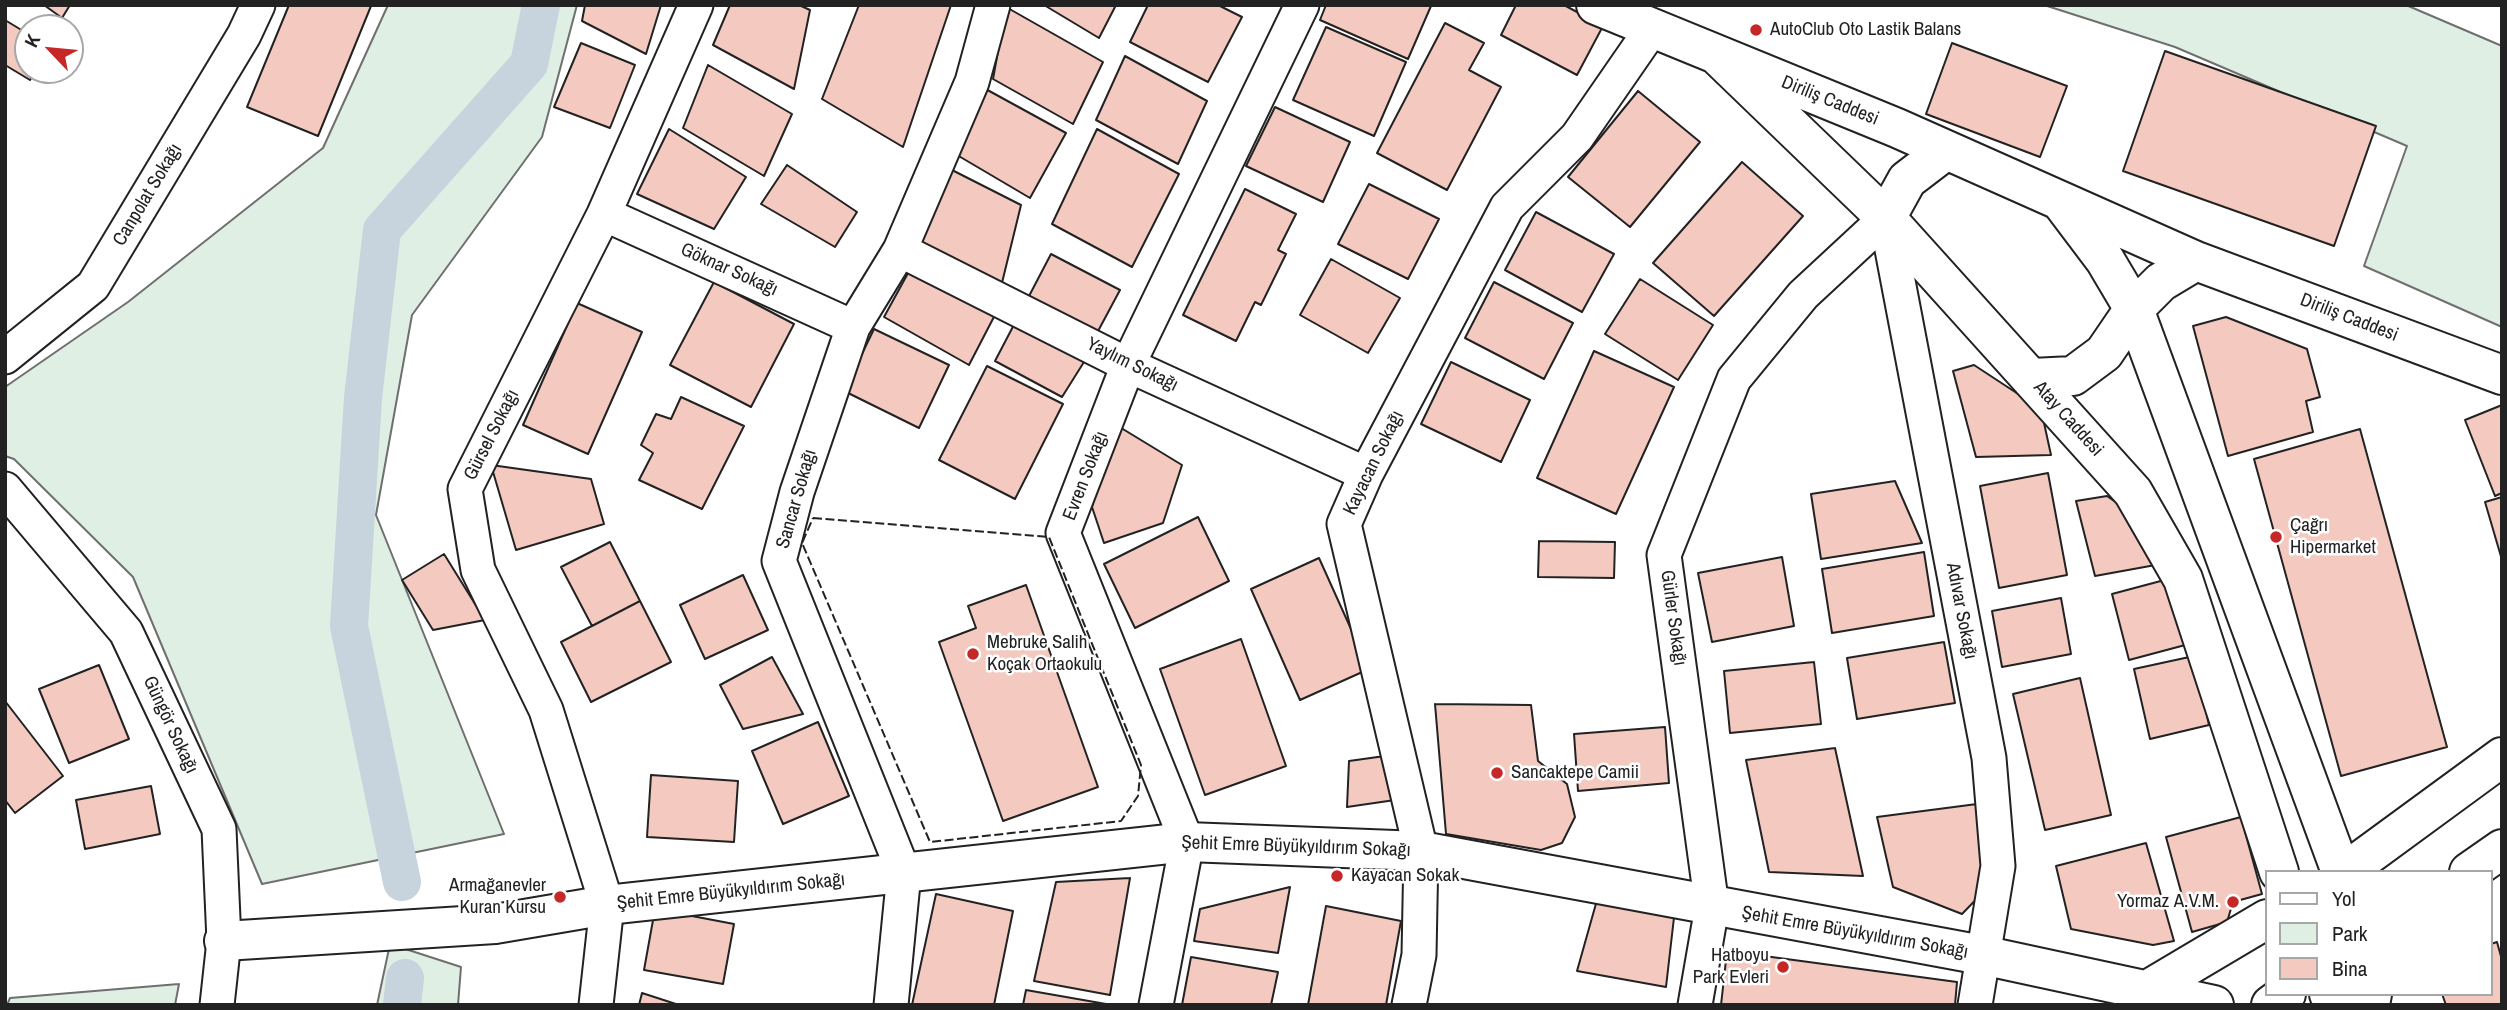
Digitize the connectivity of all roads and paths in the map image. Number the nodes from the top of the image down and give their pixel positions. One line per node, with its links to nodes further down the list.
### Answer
1 (258, 5): 16 (street, Canpolat Sokağı)
2 (696, 5): 10 (street, Gürsel Sokağı)
3 (993, 5): 12 (street, Sancar Sokağı)
4 (1302, 5): 17 (street, Evren Sokağı)
5 (1596, 5): 6 (main road, Diriliş Caddesi)
6 (1651, 30): 7 (main road, Diriliş Caddesi); 20 (street, Kayacan Sokağı)
7 (1717, 55): 8 (main road, Diriliş Caddesi); 11 (main road, Atay Caddesi)
8 (1945, 151): 9 (main road, Diriliş Caddesi); 11 (main road)
9 (2061, 202): 13 (main road, Diriliş Caddesi); 14 (main road)
10 (604, 214): 15 (street, Göknar Sokağı); 31 (street, Gürsel Sokağı)
11 (1886, 218): 19 (main road, Atay Caddesi); 32 (street, Gürler Sokağı); 35 (street, Adıvar Sokağı)
12 (900, 250): 15 (street, Sancar Sokağı); 17 (street, Yaylım Sokağı)
13 (2196, 261): 14 (main road); 18 (main road, Diriliş Caddesi)
14 (2134, 309): 19 (main road); 27 (main road)
15 (853, 327): 30 (street, Sancar Sokağı)
16 (5, 356)
17 (1128, 365): 20 (street, Yaylım Sokağı); 23 (street, Evren Sokağı)
18 (2502, 375)
19 (2032, 378): 26 (main road, Atay Caddesi)
20 (1366, 474): 25 (street, Kayacan Sokağı)
21 (5, 489): 34 (street, Güngör Sokağı)
22 (2502, 757): 28 (main road)
23 (1187, 842): 25 (main road, Şehit Emre Büyükyıldırım Sokağı); 30 (main road, Şehit Emre Büyükyıldırım Sokağı); 40 (street)
24 (2502, 849): 29 (main road)
25 (1421, 851): 32 (main road, Şehit Emre Büyükyıldırım Sokağı); 41 (street, Kayacan Sokağı)
26 (2278, 870)
27 (2342, 870)
28 (2346, 870)
29 (2472, 870)
30 (904, 873): 31 (main road, Şehit Emre Büyükyıldırım Sokağı); 39 (street, Sancar Sokağı)
31 (607, 905): 34 (main road, Şehit Emre Büyükyıldırım Sokağı); 38 (street, Gürsel Sokağı)
32 (1712, 907): 35 (main road, Şehit Emre Büyükyıldırım Sokağı); 42 (street, Gürler Sokağı)
33 (2266, 920): 36 (main road)
34 (224, 941): 37 (street, Güngör Sokağı)
35 (1982, 956): 36 (main road, Şehit Emre Büyükyıldırım Sokağı); 43 (street, Adıvar Sokağı)
36 (2149, 989): 44 (main road, Şehit Emre Büyükyıldırım Sokağı)
37 (217, 1005)
38 (596, 1005)
39 (891, 1005)
40 (1156, 1005)
41 (1409, 1005)
42 (1695, 1005)
43 (1975, 1005)
44 (2214, 1005)

